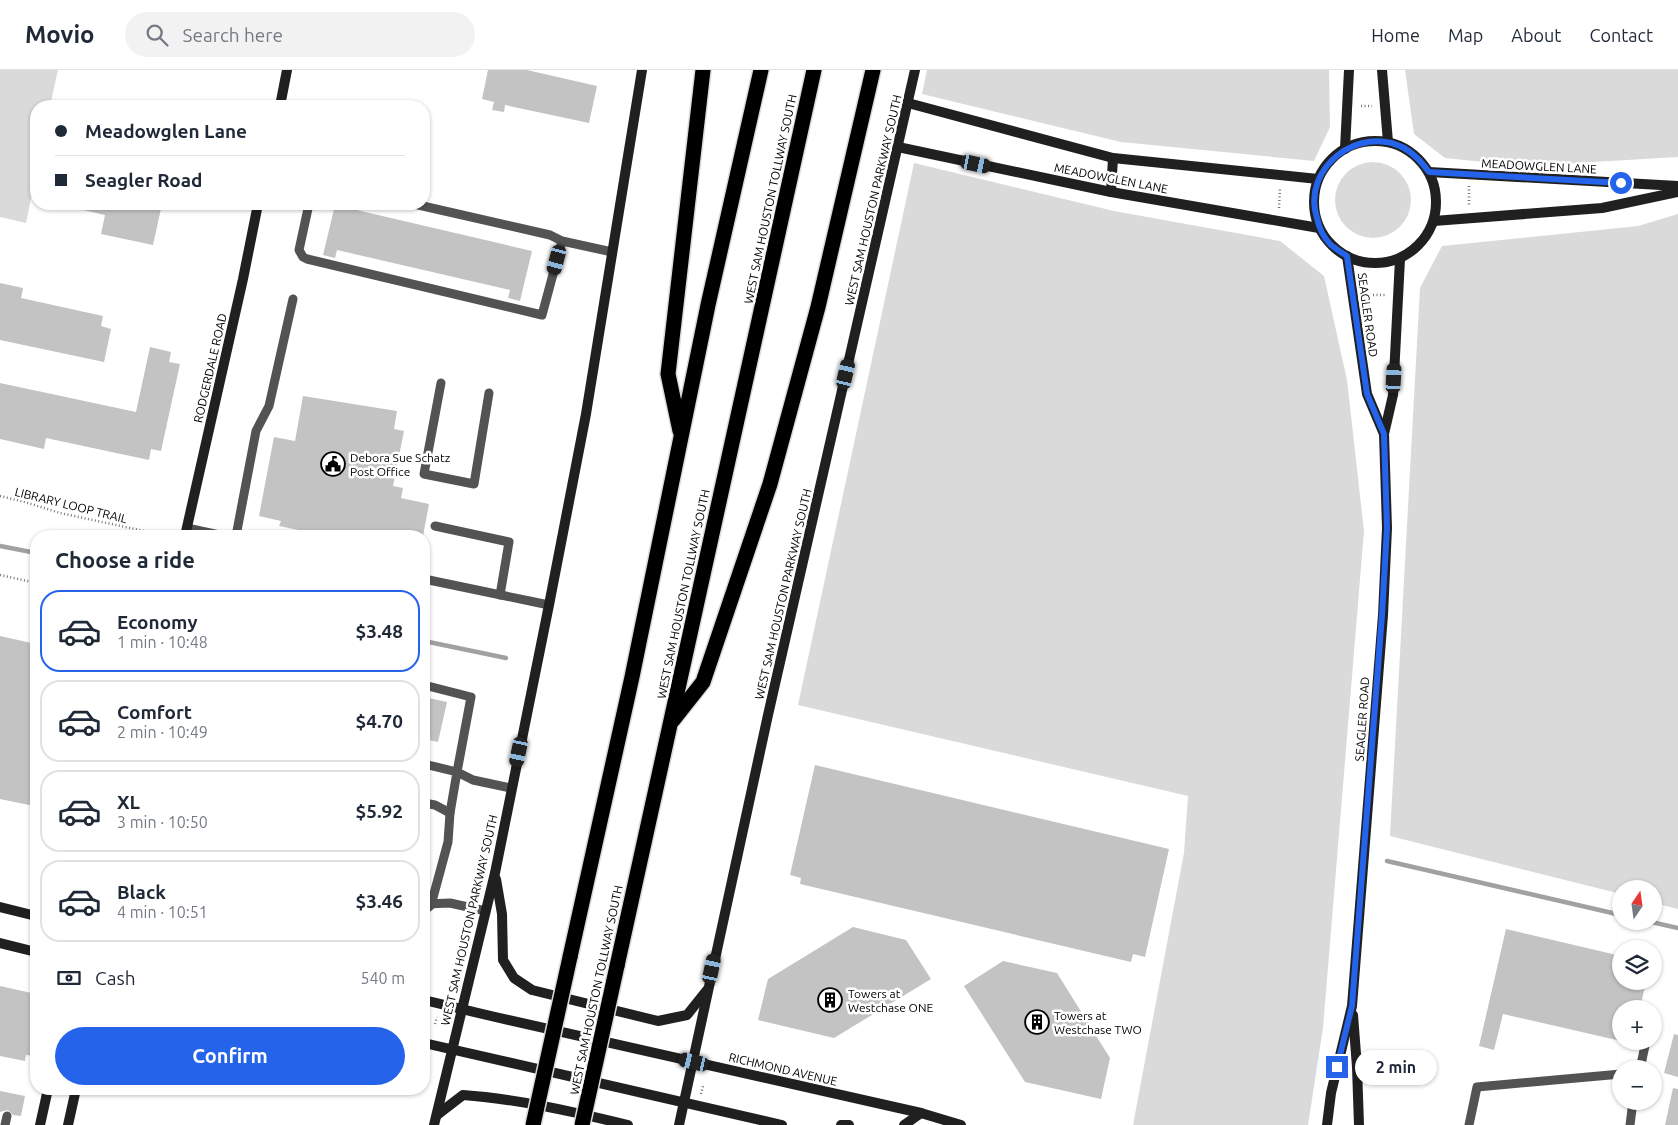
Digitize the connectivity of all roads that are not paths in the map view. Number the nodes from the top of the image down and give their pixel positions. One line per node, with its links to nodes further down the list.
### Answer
1 (286, 70): 10 (main road)
2 (642, 70): 27 (main road, WEST SAM HOUSTON PARKWAY SOUTH)
3 (703, 70): 34 (highway)
4 (761, 70): 34 (highway)
5 (814, 70): 42 (highway, WEST SAM HOUSTON TOLLWAY SOUTH)
6 (873, 70): 42 (highway)
7 (915, 70): 11 (main road, WEST SAM HOUSTON PARKWAY SOUTH)
8 (1349, 70): 14 (main road)
9 (1382, 70): 12 (main road)
10 (281, 100)
11 (908, 103): 13 (main road, WEST SAM HOUSTON PARKWAY SOUTH); 15 (main road, MEADOWGLEN LANE)
12 (1388, 142): 14 (main road); 16 (main road)
13 (898, 147): 19 (main road, MEADOWGLEN LANE); 56 (main road, WEST SAM HOUSTON PARKWAY SOUTH)
14 (1346, 148): 17 (main road)
15 (1113, 158): 17 (main road, MEADOWGLEN LANE); 19 (main road)
16 (1429, 172): 18 (main road, MEADOWGLEN LANE); 24 (main road)
17 (1318, 179): 25 (main road)
18 (1678, 186)
19 (1111, 192): 25 (main road, MEADOWGLEN LANE)
20 (1678, 192): 24 (main road)
21 (430, 208): 26 (lane)
22 (257, 210): 36 (main road, RODGERDALE ROAD)
23 (309, 210): 26 (lane)
24 (1434, 221): 29 (main road)
25 (1320, 228): 28 (main road)
26 (562, 242): 27 (lane)
27 (612, 252): 40 (main road, WEST SAM HOUSTON PARKWAY SOUTH)
28 (1347, 256): 29 (main road); 33 (main road, SEAGLER ROAD)
29 (1400, 258): 33 (main road, SEAGLER ROAD)
30 (293, 299): 37 (lane)
31 (442, 383): 32 (lane)
32 (489, 393)
33 (1384, 434): 58 (main road, SEAGLER ROAD)
34 (681, 437): 63 (highway, bridge)
35 (435, 526): 39 (lane)
36 (186, 530)
37 (237, 530)
38 (430, 580): 39 (lane)
39 (500, 595): 40 (lane)
40 (549, 605): 45 (main road, WEST SAM HOUSTON PARKWAY SOUTH)
41 (430, 687): 44 (lane)
42 (670, 724): 75 (highway, WEST SAM HOUSTON TOLLWAY SOUTH, bridge)
43 (430, 765): 44 (lane)
44 (457, 772): 45 (lane); 47 (lane)
45 (511, 788): 48 (main road, WEST SAM HOUSTON PARKWAY SOUTH)
46 (430, 804): 47 (lane)
47 (450, 813): 49 (lane)
48 (495, 873): 52 (main road, WEST SAM HOUSTON PARKWAY SOUTH); 56 (main road)
49 (430, 895)
50 (430, 906): 52 (lane)
51 (0, 907): 53 (main road)
52 (486, 911): 59 (main road, WEST SAM HOUSTON PARKWAY SOUTH)
53 (30, 914)
54 (0, 943): 55 (main road)
55 (30, 950)
56 (708, 988): 62 (main road, WEST SAM HOUSTON PARKWAY SOUTH)
57 (430, 1001): 59 (main road, RICHMOND AVENUE)
58 (1352, 1006): 83 (main road, SEAGLER ROAD); 84 (main road, SEAGLER ROAD)
59 (462, 1008): 61 (main road, WEST SAM HOUSTON PARKWAY SOUTH); 62 (main road, RICHMOND AVENUE)
60 (430, 1044): 61 (main road)
61 (452, 1050): 67 (main road); 70 (main road, WEST SAM HOUSTON PARKWAY SOUTH)
62 (694, 1062): 67 (main road, WEST SAM HOUSTON PARKWAY SOUTH); 69 (main road, RICHMOND AVENUE)
63 (544, 1074): 73 (highway, bridge); 74 (highway, bridge)
64 (1612, 1075): 85 (lane)
65 (47, 1095): 71 (main road)
66 (75, 1095): 72 (main road)
67 (684, 1102): 77 (main road, WEST SAM HOUSTON PARKWAY SOUTH); 78 (main road)
68 (1632, 1110): 86 (lane)
69 (921, 1113): 81 (main road); 82 (main road, RICHMOND AVENUE)
70 (436, 1120): 76 (main road)
71 (40, 1125)
72 (68, 1125)
73 (527, 1125)
74 (533, 1125)
75 (582, 1125)
76 (628, 1125)
77 (679, 1125)
78 (782, 1125)
79 (841, 1125): 80 (main road)
80 (849, 1125)
81 (904, 1125)
82 (961, 1125)
83 (1327, 1125)
84 (1359, 1125)
85 (1469, 1125)
86 (1630, 1125)

